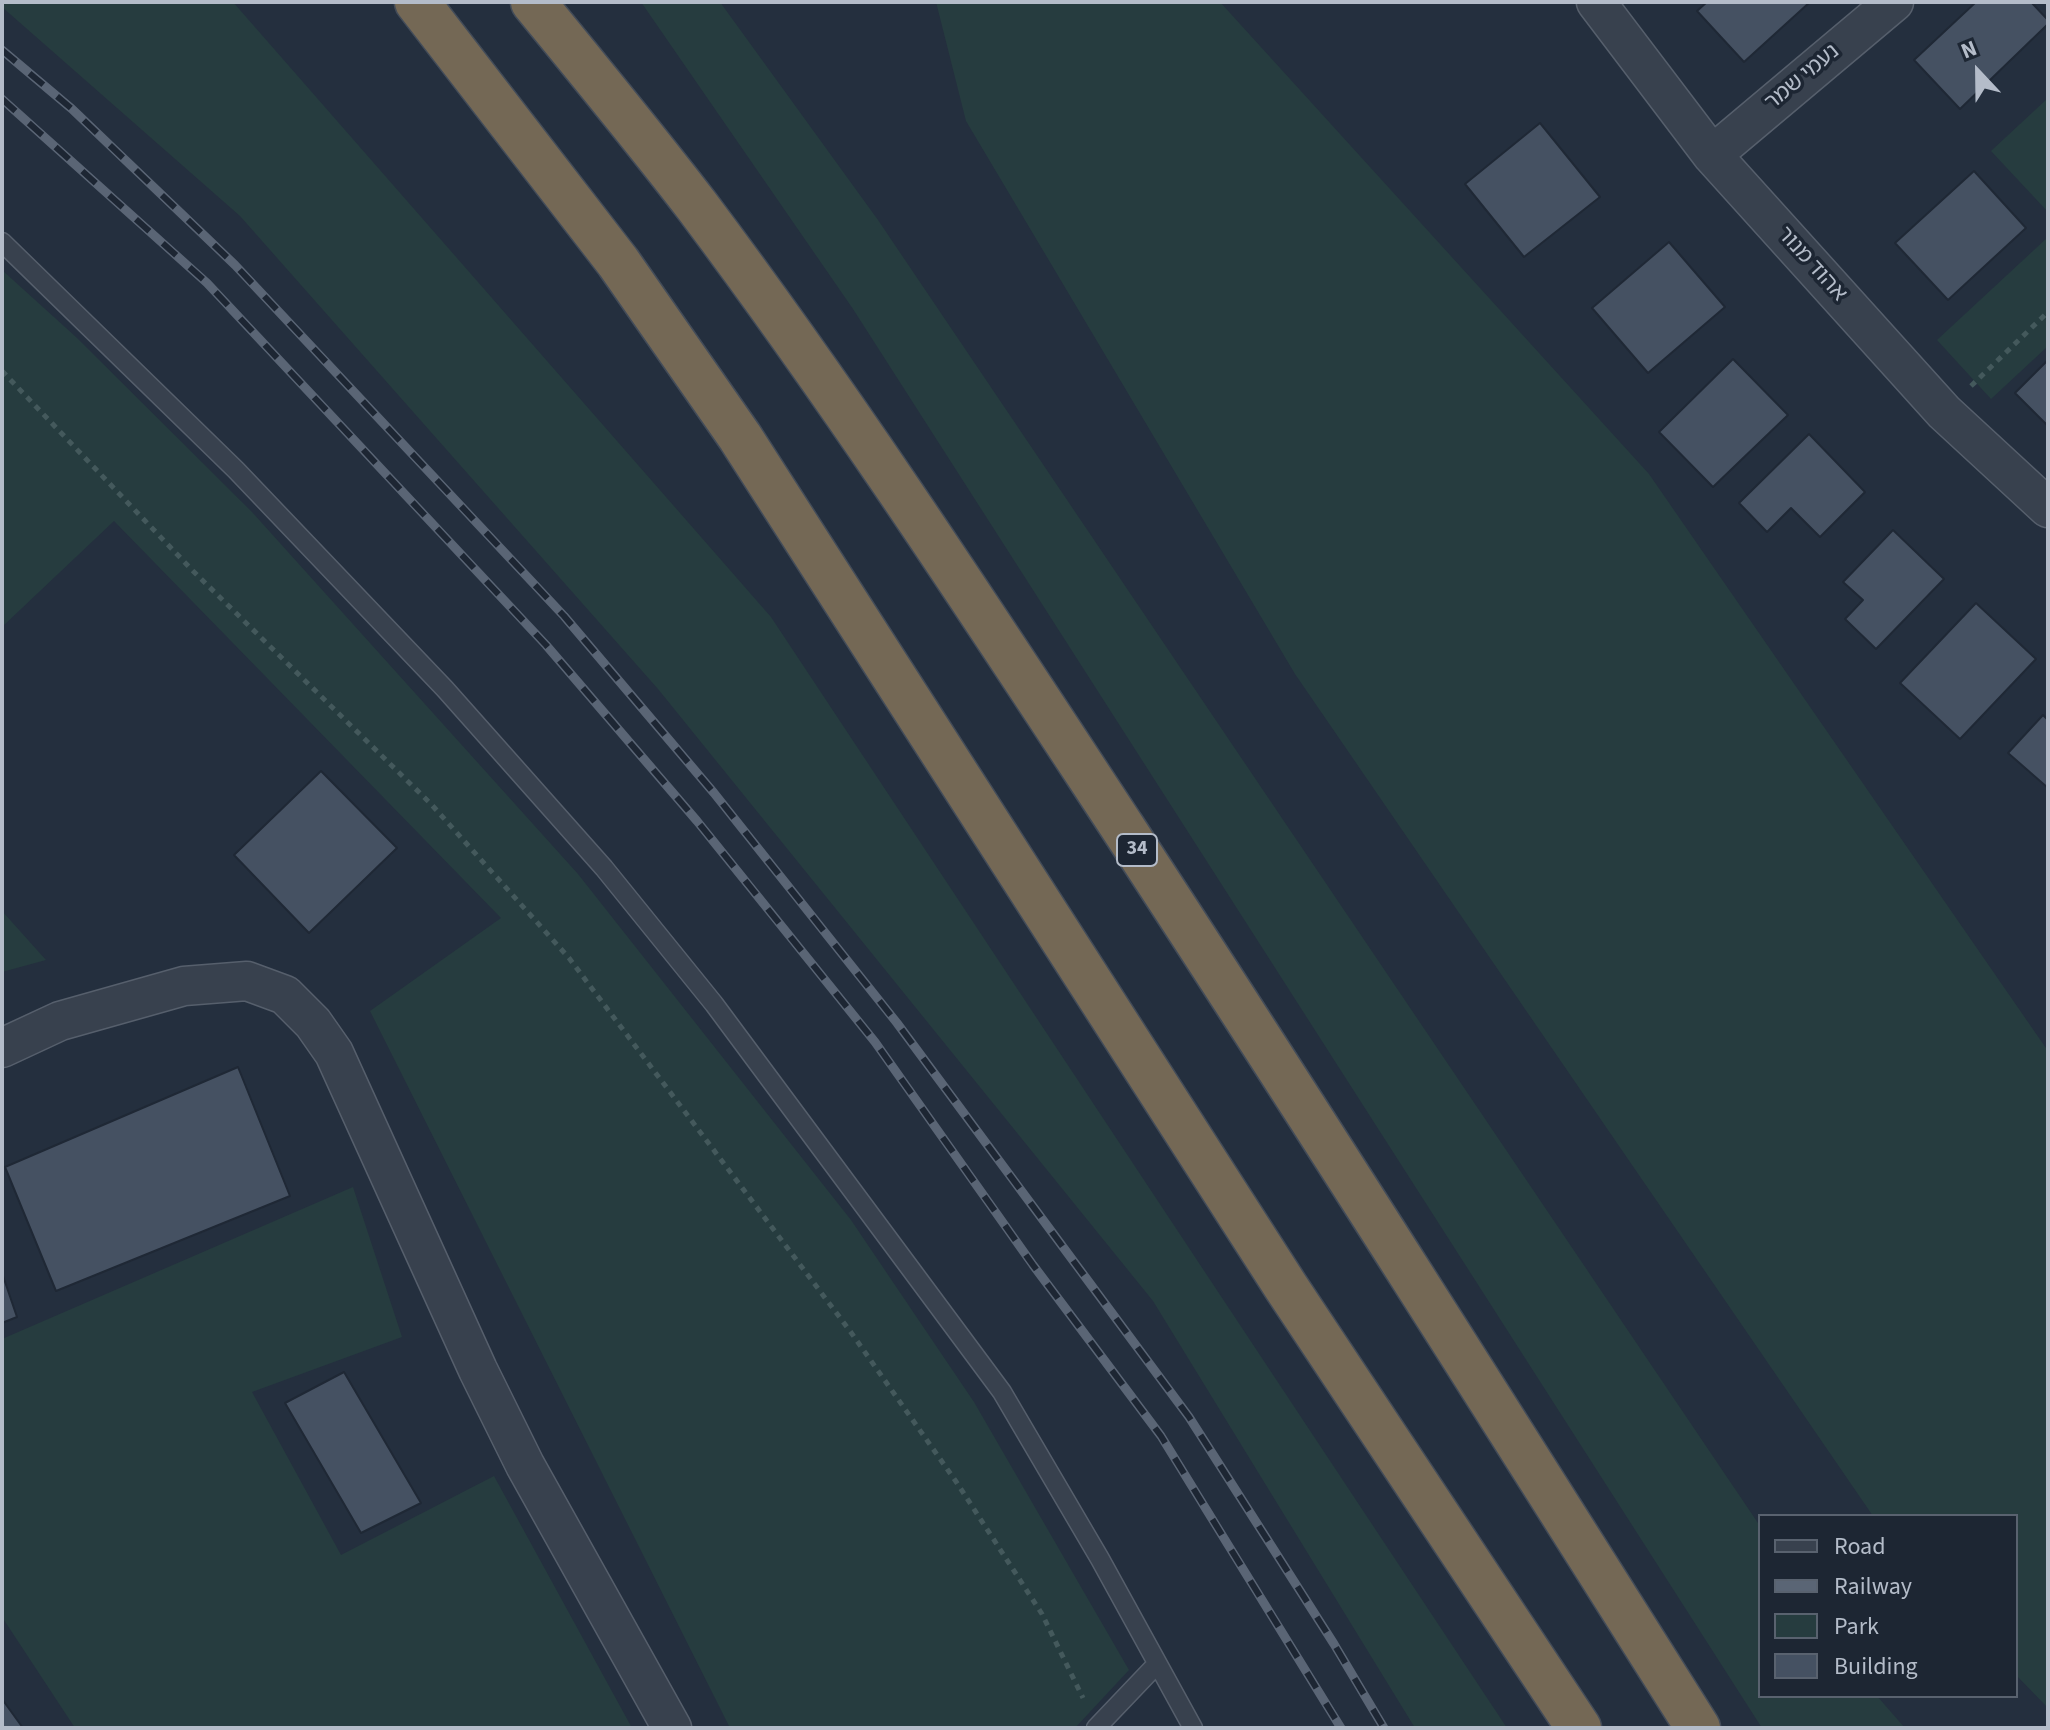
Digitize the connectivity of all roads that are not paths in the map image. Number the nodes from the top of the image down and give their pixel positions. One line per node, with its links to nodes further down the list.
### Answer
1 (417, 2): 13 (highway)
2 (533, 2): 14 (highway, 34)
3 (1596, 2): 5 (street, אהוד מנור)
4 (1894, 2): 5 (street, נעמי שמר)
5 (1712, 155): 7 (street, אהוד מנור)
6 (2, 242): 9 (lane)
7 (2048, 508)
8 (2, 1048): 10 (street)
9 (1157, 1664): 11 (lane); 12 (lane)
10 (672, 1728)
11 (1096, 1728)
12 (1193, 1728)
13 (1579, 1728)
14 (1698, 1728)

